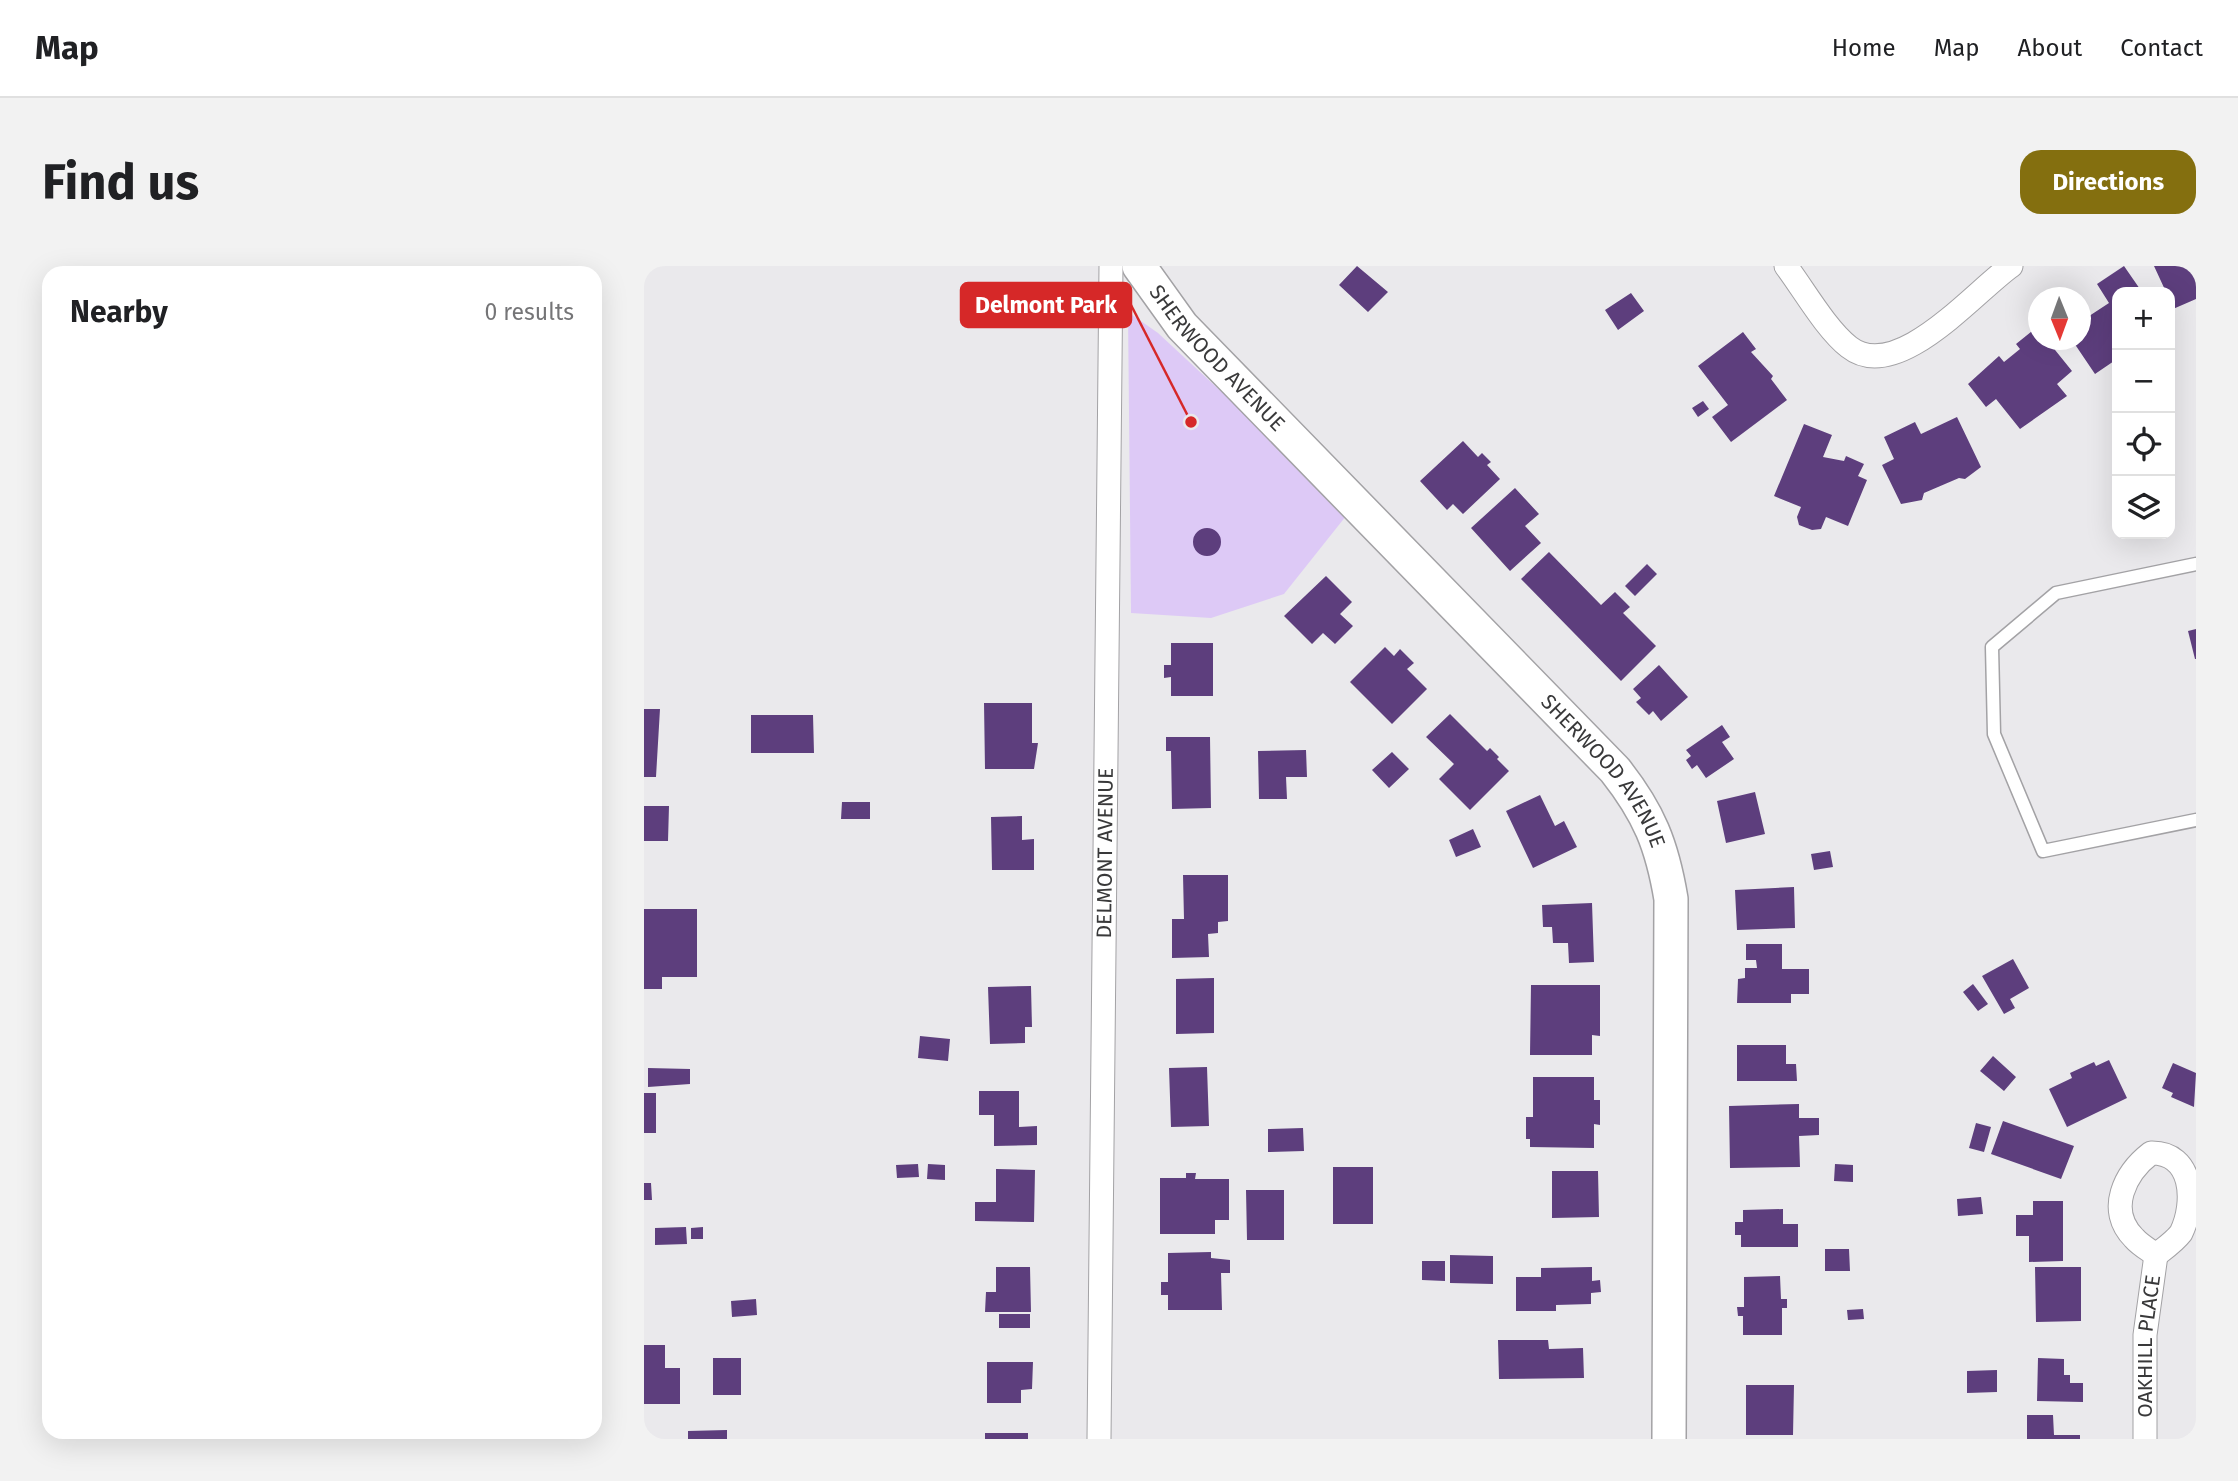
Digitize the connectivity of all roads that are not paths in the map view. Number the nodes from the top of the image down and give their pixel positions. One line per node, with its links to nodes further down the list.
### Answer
1 (1111, 266): 8 (street, DELMONT AVENUE)
2 (1139, 266): 9 (street, SHERWOOD AVENUE)
3 (1786, 266): 4 (street)
4 (2011, 266)
5 (2196, 564): 6 (lane)
6 (2196, 820)
7 (2156, 1255): 10 (street, OAKHILL PLACE)
8 (1099, 1439)
9 (1669, 1439)
10 (2145, 1439)

